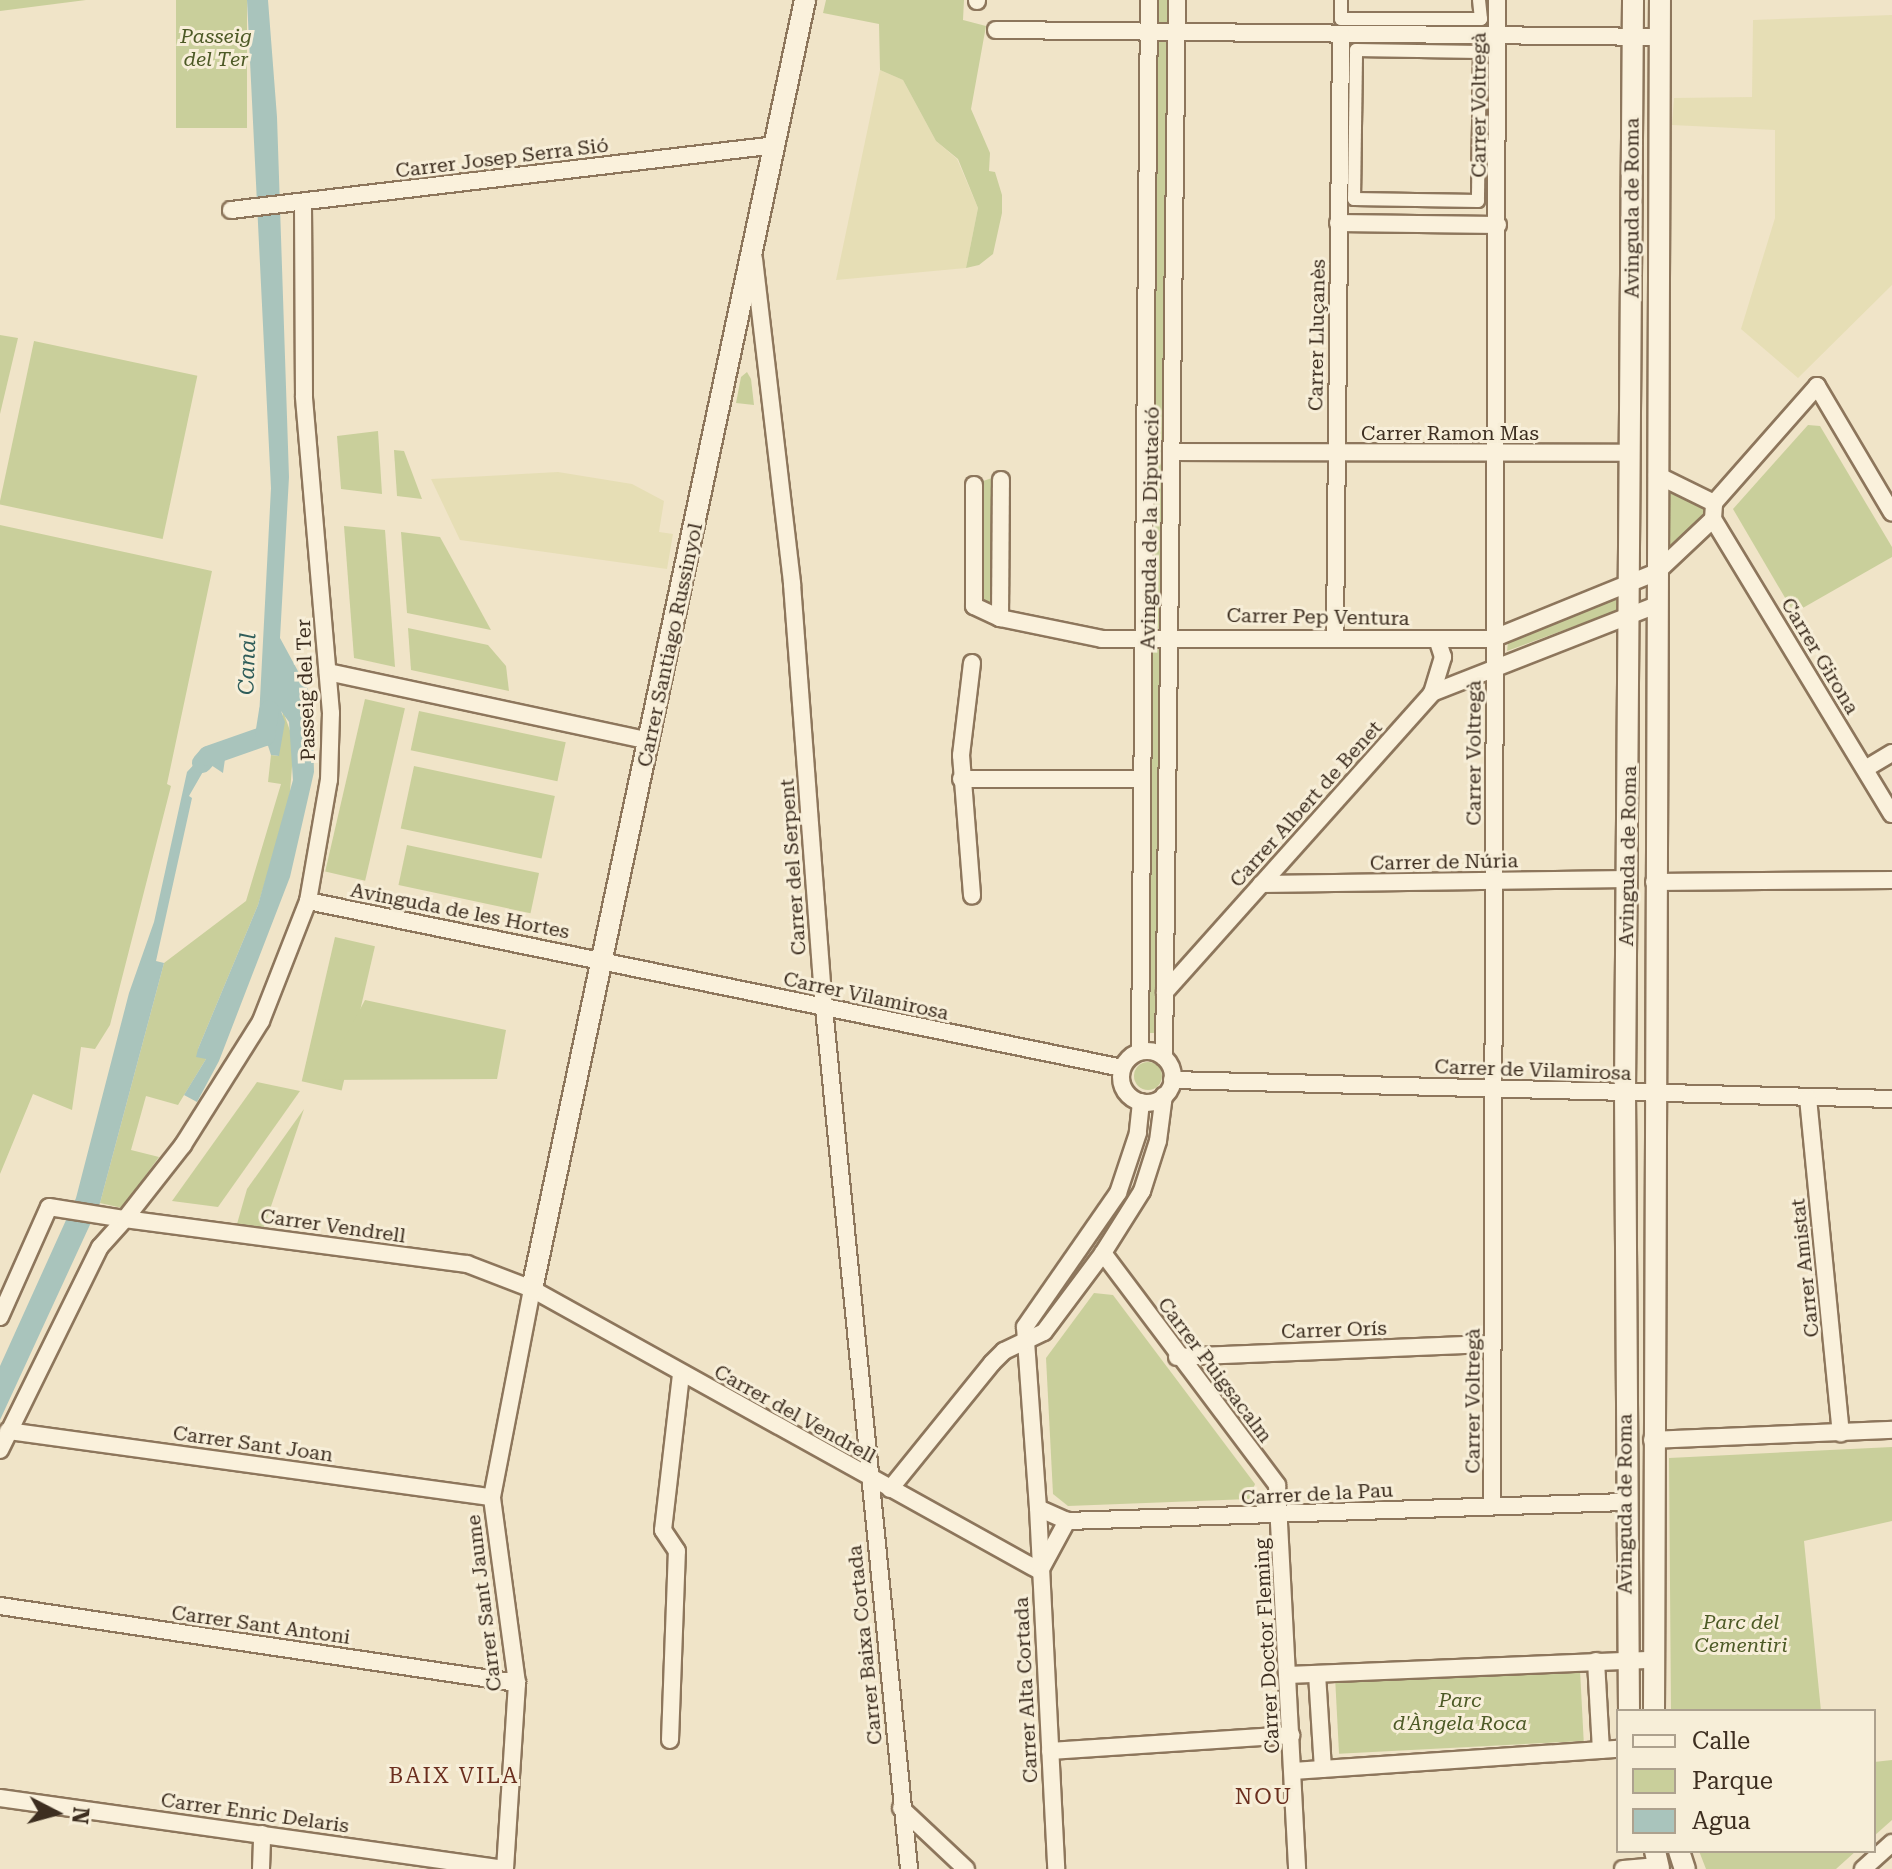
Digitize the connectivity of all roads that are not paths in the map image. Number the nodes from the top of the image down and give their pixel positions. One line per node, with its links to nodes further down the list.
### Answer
1 (805, 0): 17 (street, Carrer Santiago Russinyol)
2 (1149, 0): 10 (street, Avinguda de la Diputació)
3 (1177, 0): 11 (street, Avinguda de la Diputació)
4 (1341, 0): 5 (street)
5 (1479, 0)
6 (1497, 0): 13 (street, Carrer Voltregà)
7 (1633, 0): 14 (street, Avinguda de Roma)
8 (1660, 0): 15 (street, Avinguda de Roma)
9 (996, 30): 10 (street)
10 (1148, 32): 11 (street); 38 (street, Avinguda de la Diputació)
11 (1176, 32): 12 (street); 23 (street, Avinguda de la Diputació)
12 (1341, 34): 13 (street); 20 (street, Carrer Lluçanès)
13 (1500, 35): 14 (street); 21 (street, Carrer Voltregà)
14 (1632, 37): 15 (street); 25 (street, Avinguda de Roma)
15 (1659, 37): 27 (street, Avinguda de Roma)
16 (1480, 52): 16 (street)
17 (776, 145): 18 (street, Carrer Josep Serra Sió); 22 (street, Carrer Santiago Russinyol)
18 (303, 203): 19 (street, Carrer Josep Serra Sió); 44 (street, Passeig del Ter)
19 (231, 210)
20 (1338, 223): 21 (street); 24 (street, Carrer Lluçanès)
21 (1498, 225): 26 (street, Carrer Voltregà)
22 (753, 254): 46 (street, Carrer Santiago Russinyol); 61 (street, Carrer del Serpent)
23 (1172, 452): 24 (street, Carrer Ramon Mas); 37 (street, Avinguda de la Diputació)
24 (1335, 453): 26 (street, Carrer Ramon Mas); 39 (street, Carrer Lluçanès)
25 (1631, 453): 26 (street, Carrer Ramon Mas); 33 (street, Avinguda de Roma)
26 (1496, 454): 41 (street, Carrer Voltregà)
27 (1657, 475): 30 (street); 32 (street, Avinguda de Roma)
28 (1001, 480): 36 (street)
29 (974, 485): 36 (street)
30 (1714, 511): 31 (street); 32 (street); 48 (street, Carrer Girona)
31 (1892, 513)
32 (1657, 572): 33 (street); 34 (street, Avinguda de Roma)
33 (1630, 584): 35 (street, Avinguda de Roma); 41 (street)
34 (1656, 605): 35 (street, Carrer Albert de Benet); 55 (street, Avinguda de Roma)
35 (1631, 613): 43 (street, Carrer Albert de Benet); 52 (street, Avinguda de Roma)
36 (1000, 618): 38 (street, Carrer Pep Ventura)
37 (1168, 636): 38 (street, Carrer Pep Ventura); 39 (street, Carrer Pep Ventura); 60 (street, Avinguda de la Diputació)
38 (1143, 638): 50 (street, Avinguda de la Diputació)
39 (1335, 638): 40 (street, Carrer Pep Ventura)
40 (1437, 639): 41 (street, Carrer Pep Ventura); 45 (street)
41 (1492, 639): 43 (street, Carrer Voltregà)
42 (972, 663): 49 (street)
43 (1493, 666): 45 (street, Carrer Albert de Benet); 54 (street, Carrer Voltregà)
44 (328, 672): 46 (street); 58 (street, Passeig del Ter)
45 (1432, 693): 56 (street, Carrer Albert de Benet)
46 (650, 741): 59 (street, Carrer Santiago Russinyol)
47 (1892, 753): 48 (street)
48 (1865, 769): 51 (street, Carrer Girona)
49 (961, 779): 50 (street); 57 (street)
50 (1141, 779): 62 (street, Avinguda de la Diputació)
51 (1892, 814)
52 (1628, 879): 54 (street, Carrer de Núria); 67 (street, Avinguda de Roma)
53 (1892, 880): 55 (street)
54 (1495, 882): 56 (street, Carrer de Núria); 65 (street, Carrer Voltregà)
55 (1654, 882): 68 (street, Avinguda de Roma)
56 (1261, 884): 60 (street, Carrer Albert de Benet)
57 (972, 896)
58 (308, 901): 59 (street, Avinguda de les Hortes); 72 (street, Passeig del Ter)
59 (603, 961): 61 (street, Carrer Vilamirosa); 74 (street, Carrer Santiago Russinyol)
60 (1165, 992): 63 (street, Avinguda de la Diputació)
61 (824, 1008): 64 (street, Carrer Vilamirosa); 85 (street, Carrer del Serpent)
62 (1140, 1051): 63 (street); 64 (street)
63 (1164, 1057): 66 (street)
64 (1122, 1068): 71 (street)
65 (1494, 1087): 66 (street, Carrer de Vilamirosa); 67 (street, Carrer de Vilamirosa); 77 (street, Carrer Voltregà)
66 (1168, 1088): 71 (street); 73 (street)
67 (1625, 1093): 68 (street, Carrer de Vilamirosa); 88 (street, Avinguda de Roma)
68 (1654, 1094): 69 (street, Carrer de Vilamirosa); 83 (street, Avinguda de Roma)
69 (1808, 1098): 70 (street, Carrer de Vilamirosa); 82 (street, Carrer Amistat)
70 (1892, 1099)
71 (1141, 1102): 76 (street)
72 (125, 1219): 74 (street, Carrer Vendrell); 75 (street); 81 (street, Passeig del Ter)
73 (1103, 1253): 76 (street); 78 (street, Carrer Puigsacalm)
74 (532, 1289): 79 (street, Carrer del Vendrell); 87 (street, Carrer Sant Jaume)
75 (0, 1317)
76 (1026, 1339): 86 (street); 90 (street, Carrer Alta Cortada)
77 (1493, 1344): 78 (street, Carrer Orís); 89 (street, Carrer Voltregà)
78 (1177, 1357): 91 (street, Carrer Puigsacalm)
79 (681, 1374): 85 (street, Carrer del Vendrell); 104 (street)
80 (1892, 1430): 82 (street)
81 (8, 1431): 84 (street, Passeig del Ter); 87 (street, Carrer Sant Joan)
82 (1841, 1433): 83 (street)
83 (1652, 1440): 96 (street, Avinguda de Roma)
84 (0, 1450)
85 (869, 1478): 86 (street, Carrer del Vendrell); 111 (street, Carrer Baixa Cortada)
86 (890, 1489): 93 (street, Carrer del Vendrell)
87 (492, 1497): 100 (street, Carrer Sant Jaume)
88 (1624, 1502): 89 (street, Carrer de la Pau); 95 (street, Avinguda de Roma)
89 (1492, 1505): 91 (street, Carrer de la Pau)
90 (1038, 1508): 92 (street); 93 (street, Carrer Alta Cortada)
91 (1280, 1517): 92 (street, Carrer de la Pau); 99 (street, Carrer Doctor Fleming)
92 (1067, 1521): 93 (street)
93 (1040, 1571): 107 (street, Carrer Alta Cortada)
94 (0, 1606): 100 (street, Carrer Sant Antoni)
95 (1627, 1660): 96 (street); 97 (street); 101 (street, Avinguda de Roma)
96 (1651, 1660): 102 (street, Avinguda de Roma)
97 (1596, 1661): 98 (street); 106 (street)
98 (1317, 1674): 99 (street); 108 (street)
99 (1290, 1675): 103 (street, Carrer Doctor Fleming)
100 (517, 1683): 117 (street, Carrer Sant Jaume)
101 (1629, 1709)
102 (1654, 1709)
103 (1291, 1735): 107 (street); 109 (street, Carrer Doctor Fleming)
104 (670, 1740)
105 (1616, 1749): 106 (street)
106 (1601, 1750): 108 (street)
107 (1050, 1751): 120 (street, Carrer Alta Cortada)
108 (1323, 1769): 109 (street)
109 (1293, 1771): 121 (street, Carrer Doctor Fleming)
110 (0, 1798): 112 (street, Carrer Enric Delaris)
111 (901, 1808): 118 (street, Carrer Baixa Cortada); 119 (street)
112 (262, 1834): 115 (street, Carrer Enric Delaris); 116 (street)
113 (1892, 1843): 123 (street)
114 (1657, 1862): 122 (street)
115 (455, 1865): 117 (street, Carrer Enric Delaris)
116 (261, 1869)
117 (505, 1869)
118 (909, 1869)
119 (966, 1869)
120 (1056, 1869)
121 (1297, 1869)
122 (1623, 1869)
123 (1863, 1869)

